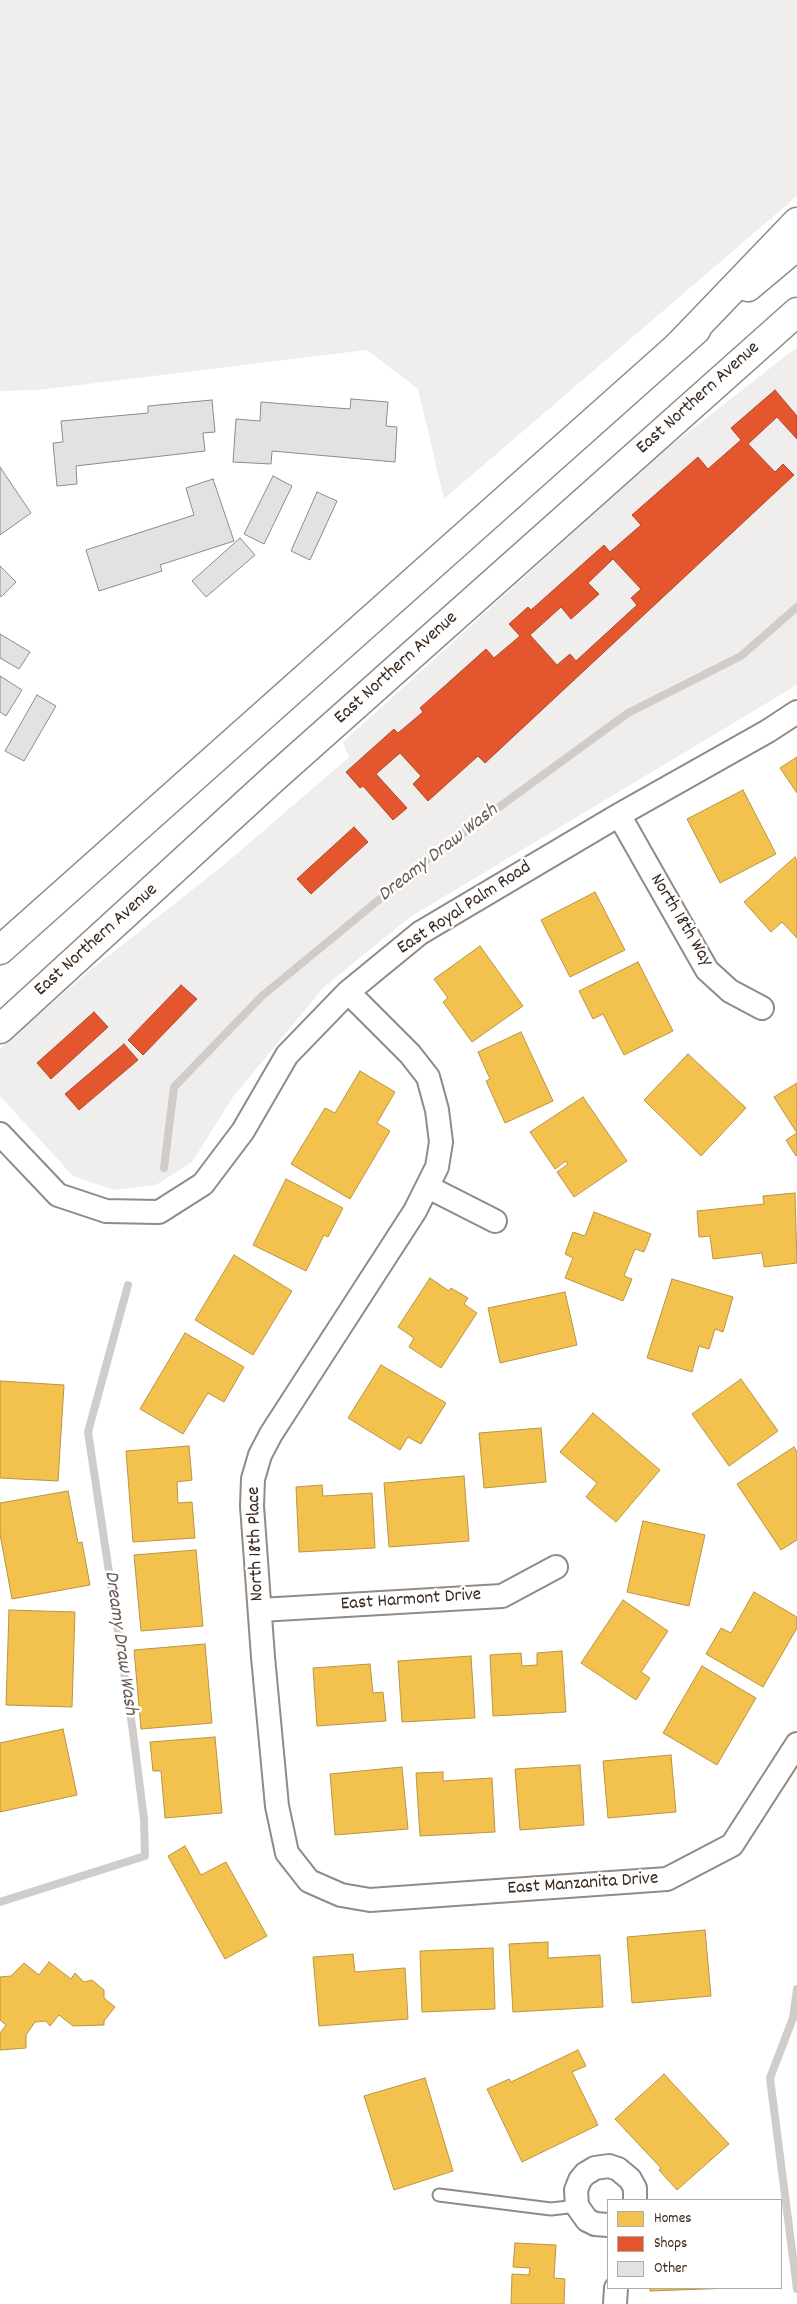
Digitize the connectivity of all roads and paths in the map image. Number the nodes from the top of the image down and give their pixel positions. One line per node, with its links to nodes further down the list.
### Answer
1 (797, 222): 4 (main road)
2 (797, 246): 4 (main road)
3 (797, 312): 10 (main road, East Northern Avenue)
4 (678, 346): 7 (main road)
5 (797, 712): 6 (street, East Royal Palm Road)
6 (619, 816): 8 (street, East Royal Palm Road); 9 (street, North 18th Way)
7 (0, 950)
8 (348, 992): 11 (street, East Royal Palm Road); 12 (street, North 18th Place)
9 (762, 1008)
10 (0, 1030)
11 (0, 1134)
12 (428, 1187): 13 (street); 15 (street, North 18th Place)
13 (496, 1221)
14 (556, 1568): 15 (street, East Harmont Drive)
15 (260, 1610): 17 (street, North 18th Place)
16 (797, 1744): 17 (street, East Manzanita Drive)
17 (309, 1881)
18 (439, 2195): 20 (lane)
19 (635, 2199): 20 (street)
20 (577, 2206): 21 (street)
21 (607, 2226)
22 (616, 2289): 23 (street)
23 (615, 2304)

